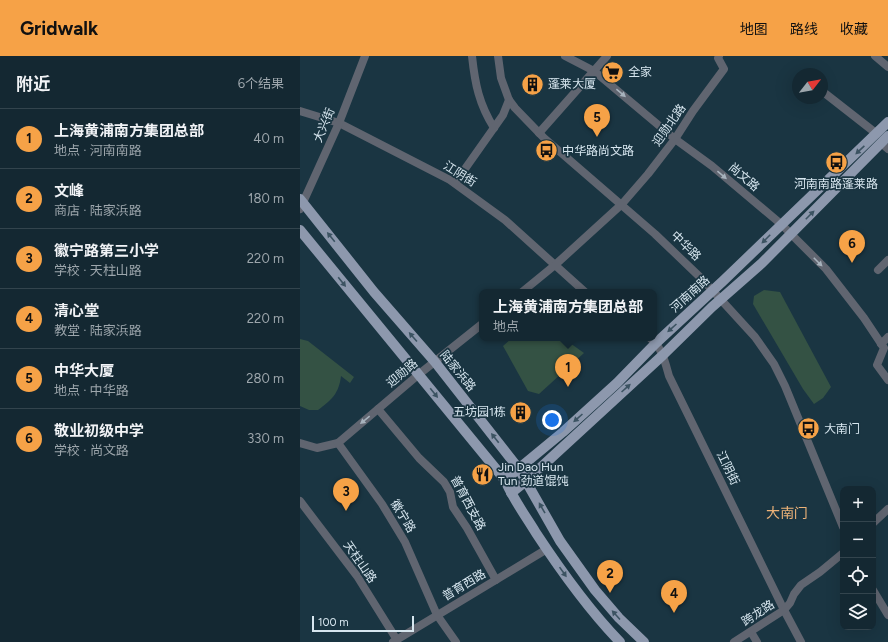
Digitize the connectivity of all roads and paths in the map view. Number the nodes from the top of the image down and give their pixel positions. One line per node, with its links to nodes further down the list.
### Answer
1 (365, 56): 14 (street, 大兴街)
2 (472, 56): 15 (street)
3 (498, 56): 11 (street, 中华路)
4 (565, 56): 9 (street, 尚文路)
5 (607, 56): 9 (street)
6 (719, 56): 18 (street, 迎勋北路)
7 (875, 56): 8 (street)
8 (888, 67)
9 (594, 71): 16 (street); 18 (street, 尚文路, one-way to 18)
10 (828, 96): 17 (street)
11 (509, 100): 15 (street); 16 (street, 中华路)
12 (300, 111): 14 (street, 江阴街)
13 (888, 122): 17 (main road, 河南南路)
14 (339, 123): 20 (street, 江阴街); 21 (street, 大兴街)
15 (494, 128): 20 (street)
16 (539, 133): 22 (street, 中华路)
17 (877, 134): 23 (main road, 河南南路, one-way to 23)
18 (675, 140): 22 (street, 迎勋北路); 23 (street, 尚文路, one-way to 23)
19 (886, 143): 25 (main road, 河南南路, one-way to 19)
20 (455, 183): 27 (street, 江阴街)
21 (301, 204): 40 (main road, 陆家浜路, one-way to 21)
22 (622, 204): 27 (street); 31 (street, 中华路)
23 (781, 224): 25 (street, 尚文路); 31 (main road, 河南南路, one-way to 31)
24 (300, 230): 41 (main road, one-way to 41)
25 (790, 234): 32 (main road, 河南南路); 38 (street, 尚文路, one-way to 38)
26 (888, 260): 28 (street)
27 (555, 266): 29 (street); 30 (street, 江阴街)
28 (878, 270)
29 (526, 289)
30 (582, 289)
31 (713, 291): 32 (street, 中华路); 34 (main road, 河南南路, one-way to 34)
32 (720, 299): 39 (main road, 河南南路); 52 (street, 中华路)
33 (479, 326): 40 (street, 迎勋路)
34 (657, 337)
35 (888, 337): 38 (street)
36 (652, 341): 46 (main road, 河南南路, one-way to 46)
37 (654, 341): 39 (street, 江阴街)
38 (881, 344): 42 (street)
39 (663, 355): 48 (main road, 河南南路, one-way to 39); 58 (street, 江阴街)
40 (435, 362): 41 (street, 迎勋路); 46 (main road, 陆家浜路, one-way to 40)
41 (418, 375): 43 (street, 迎勋路); 47 (main road, one-way to 47)
42 (888, 380)
43 (378, 409): 45 (street, 迎勋路, one-way to 45); 56 (street, 普育西支路)
44 (300, 443): 45 (street)
45 (338, 443): 59 (street, 徽宁路)
46 (519, 469): 47 (main road, 河南南路); 48 (main road, 陆家浜路)
47 (504, 480): 49 (main road)
48 (526, 481): 49 (main road, 河南南路); 65 (main road, 陆家浜路, one-way to 48)
49 (511, 494): 54 (main road)
50 (300, 501): 62 (street, 天柱山路)
51 (888, 509): 53 (street)
52 (841, 522)
53 (874, 522)
54 (546, 549): 56 (street, 普育西路); 64 (main road, one-way to 64)
55 (840, 555): 58 (street, 跨龙路)
56 (496, 580): 59 (street, 普育西路)
57 (875, 594): 60 (street)
58 (784, 610): 61 (street, 跨龙路); 68 (street, 江阴街)
59 (437, 615): 62 (street, 普育西路); 63 (street, 徽宁路)
60 (888, 615)
61 (751, 632): 66 (street, 跨龙路); 67 (street)
62 (395, 641)
63 (456, 642)
64 (620, 642)
65 (644, 642)
66 (734, 642)
67 (757, 642)
68 (801, 642)

